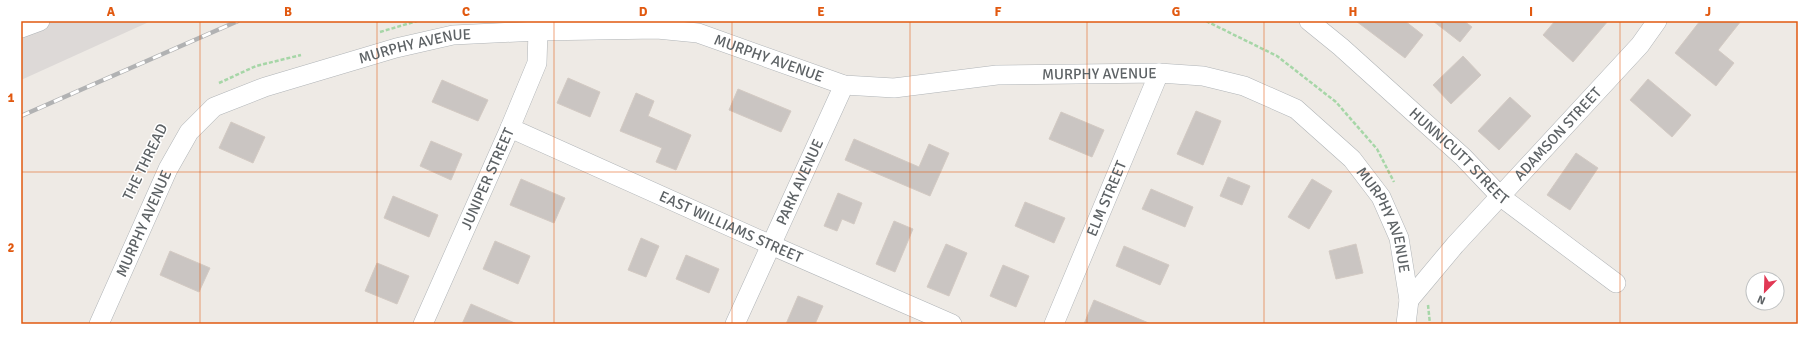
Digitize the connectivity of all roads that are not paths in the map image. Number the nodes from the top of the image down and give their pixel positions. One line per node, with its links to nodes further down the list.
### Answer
1 (40, 21): 5 (street)
2 (1309, 21): 10 (street, HUNNICUTT STREET)
3 (1657, 21): 10 (street, ADAMSON STREET)
4 (702, 27): 6 (street, MURPHY AVENUE); 8 (street, MURPHY AVENUE)
5 (21, 28)
6 (538, 31): 9 (street, JUNIPER STREET); 14 (street, MURPHY AVENUE)
7 (1159, 73): 8 (street, MURPHY AVENUE); 13 (street, MURPHY AVENUE); 18 (street, ELM STREET)
8 (844, 85): 11 (street, PARK AVENUE)
9 (510, 128): 11 (street, EAST WILLIAMS STREET); 15 (street, JUNIPER STREET)
10 (1501, 197): 12 (street, HUNNICUTT STREET); 13 (street, ADAMSON STREET)
11 (771, 245): 16 (street, PARK AVENUE); 17 (street, EAST WILLIAMS STREET)
12 (1616, 283)
13 (1408, 300): 19 (street, MURPHY AVENUE)
14 (99, 324)
15 (423, 324)
16 (735, 324)
17 (952, 324)
18 (1054, 324)
19 (1406, 324)

